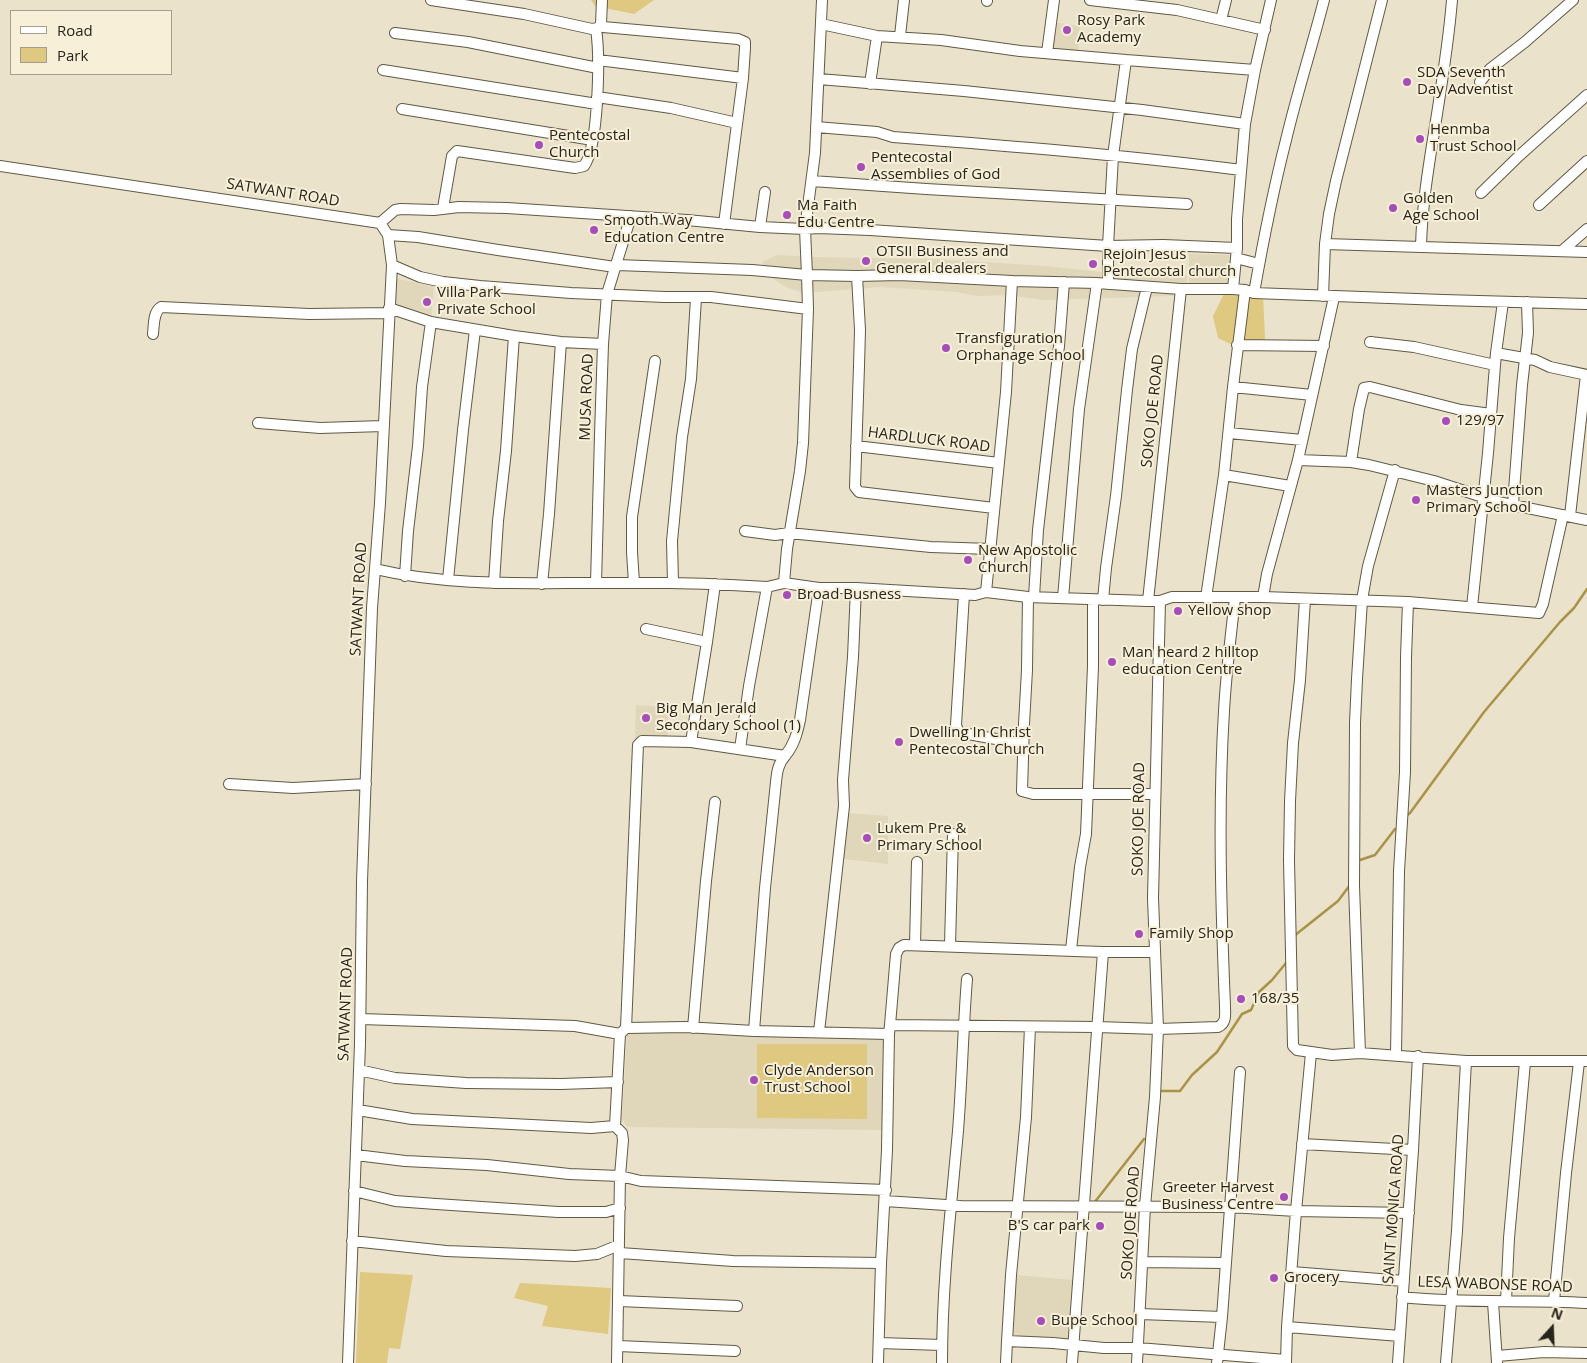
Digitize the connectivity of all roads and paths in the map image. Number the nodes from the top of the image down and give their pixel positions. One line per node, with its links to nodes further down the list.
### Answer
1 (431, 0): 15 (street)
2 (602, 0): 15 (street)
3 (822, 0): 14 (street)
4 (904, 0): 19 (street)
5 (1054, 0): 20 (street)
6 (1090, 0): 13 (street)
7 (1226, 0): 13 (street)
8 (1271, 0): 16 (street)
9 (1324, 0): 61 (street)
10 (1382, 0): 55 (street)
11 (1452, 0): 57 (street)
12 (1573, 0): 27 (street)
13 (1221, 20): 16 (street)
14 (821, 24): 18 (street); 26 (street)
15 (599, 27): 22 (street); 25 (street)
16 (1265, 30): 24 (street)
17 (395, 33): 22 (street)
18 (877, 36): 19 (street); 28 (street)
19 (900, 36): 20 (street)
20 (1047, 53): 21 (street)
21 (1126, 60): 24 (street); 32 (street)
22 (598, 64): 25 (street); 30 (street)
23 (383, 70): 30 (street)
24 (1255, 70): 34 (street)
25 (743, 78): 33 (street)
26 (818, 79): 28 (street); 35 (street)
27 (1480, 82)
28 (870, 84): 32 (street)
29 (1587, 95): 43 (street)
30 (597, 100): 33 (street); 36 (street)
31 (402, 109): 36 (street)
32 (1120, 109): 34 (street); 37 (street)
33 (737, 122): 50 (street)
34 (1245, 124): 40 (street)
35 (816, 127): 37 (street); 41 (street)
36 (593, 140): 47 (street)
37 (1113, 156): 40 (street); 44 (street)
38 (1587, 162): 46 (street)
39 (0, 166): 49 (street, SATWANT ROAD)
40 (1241, 170): 60 (street)
41 (812, 180): 44 (street); 52 (street)
42 (765, 192): 51 (street)
43 (1481, 193)
44 (1110, 200): 45 (street); 56 (street)
45 (1186, 204)
46 (1539, 205)
47 (443, 208): 48 (street); 49 (street)
48 (632, 216): 50 (street); 63 (street, MUSA ROAD)
49 (380, 223): 54 (street, SATWANT ROAD)
50 (724, 224): 51 (street)
51 (760, 227): 52 (street)
52 (805, 229): 56 (street); 64 (street)
53 (1587, 229): 58 (street)
54 (388, 235): 62 (street, SATWANT ROAD); 63 (street)
55 (1325, 244): 57 (street); 75 (street)
56 (1108, 246): 60 (street); 69 (street)
57 (1421, 247): 58 (street)
58 (1563, 250): 59 (street)
59 (1587, 252)
60 (1237, 253): 61 (street); 72 (street)
61 (1259, 264): 73 (street)
62 (392, 265): 74 (street); 82 (street, SATWANT ROAD)
63 (616, 266): 64 (street); 74 (street, MUSA ROAD)
64 (808, 275): 65 (street); 81 (street)
65 (857, 276): 66 (street); 104 (street)
66 (1012, 281): 67 (street); 107 (street)
67 (1064, 282): 68 (street); 134 (street)
68 (1097, 283): 69 (street); 136 (street)
69 (1108, 284): 70 (street)
70 (1146, 286): 71 (street); 140 (street)
71 (1181, 289): 72 (street); 142 (street, SOKO JOE ROAD)
72 (1233, 289): 73 (street)
73 (1250, 292): 75 (street); 90 (street)
74 (607, 294): 77 (street); 89 (street, MUSA ROAD)
75 (1323, 296): 76 (street)
76 (1334, 297): 78 (street); 91 (street)
77 (696, 298): 81 (street); 125 (street)
78 (1503, 302): 79 (street); 92 (street)
79 (1527, 302): 80 (street); 93 (street)
80 (1587, 304)
81 (808, 309): 117 (street)
82 (389, 310): 83 (street); 85 (street); 101 (street, SATWANT ROAD)
83 (430, 322): 84 (street); 120 (street)
84 (475, 330): 86 (street); 121 (street)
85 (153, 334)
86 (514, 336): 87 (street); 122 (street)
87 (561, 342): 89 (street); 127 (street)
88 (1372, 342): 95 (street)
89 (604, 344): 123 (street, MUSA ROAD)
90 (1238, 345): 91 (street); 97 (street)
91 (1324, 346): 98 (street)
92 (1496, 353): 93 (street); 95 (street)
93 (1525, 358): 96 (street); 112 (street)
94 (655, 361): 124 (street)
95 (1495, 365): 99 (street)
96 (1587, 375): 114 (street)
97 (1232, 387): 98 (street); 102 (street)
98 (1312, 395): 103 (street)
99 (1491, 414): 106 (street); 111 (street)
100 (258, 423): 101 (street)
101 (383, 426): 119 (street, SATWANT ROAD)
102 (1229, 433): 103 (street); 109 (street)
103 (1302, 440): 105 (street)
104 (856, 446): 107 (street, HARDLUCK ROAD); 113 (street)
105 (1298, 460): 106 (street); 110 (street)
106 (1351, 462): 108 (street)
107 (999, 463): 113 (street)
108 (1395, 470): 111 (street); 141 (street)
109 (1224, 475): 110 (street); 137 (street)
110 (1290, 486): 135 (street)
111 (1483, 498): 112 (street); 145 (street)
112 (1513, 504): 114 (street)
113 (994, 508): 118 (street)
114 (1566, 516): 115 (street); 145 (street)
115 (1587, 520)
116 (745, 531): 117 (street)
117 (789, 533): 118 (street); 126 (street)
118 (990, 549): 132 (street)
119 (375, 569): 120 (street); 153 (street, SATWANT ROAD)
120 (405, 576): 121 (street)
121 (448, 580): 122 (street)
122 (494, 583): 127 (street)
123 (596, 583): 124 (street); 127 (street)
124 (634, 583): 125 (street)
125 (674, 583): 128 (street)
126 (784, 583): 129 (street); 130 (street)
127 (542, 584)
128 (716, 584): 129 (street); 147 (street)
129 (767, 587): 150 (street)
130 (819, 588): 131 (street); 151 (street)
131 (856, 588): 133 (street); 174 (street)
132 (986, 592): 133 (street); 134 (street)
133 (964, 594): 149 (street)
134 (1031, 597): 136 (street); 149 (street)
135 (1263, 597): 138 (street); 139 (street)
136 (1063, 598): 140 (street)
137 (1206, 598): 138 (street); 143 (street)
138 (1235, 598): 171 (street)
139 (1306, 599): 141 (street); 176 (street)
140 (1098, 600): 142 (street); 155 (street)
141 (1362, 600): 144 (street); 175 (street)
142 (1148, 601): 143 (street)
143 (1160, 601): 154 (street, SOKO JOE ROAD)
144 (1408, 602): 145 (street); 177 (street)
145 (1472, 607)
146 (646, 629): 147 (street)
147 (707, 642): 148 (street)
148 (692, 742): 150 (street); 172 (street)
149 (1023, 744): 155 (street)
150 (740, 749): 151 (street)
151 (785, 756): 173 (street)
152 (228, 784): 153 (street)
153 (366, 784): 165 (street, SATWANT ROAD)
154 (1155, 794): 155 (street); 163 (street, SOKO JOE ROAD)
155 (1088, 795): 161 (street)
156 (716, 802): 169 (street)
157 (953, 834): 160 (street)
158 (917, 862): 159 (street)
159 (915, 945): 160 (street); 170 (street)
160 (950, 945): 161 (street)
161 (1071, 950): 162 (street)
162 (1103, 952): 163 (street); 168 (street)
163 (1154, 952): 171 (street, SOKO JOE ROAD)
164 (967, 979): 166 (street)
165 (361, 1019): 172 (street); 182 (street, SATWANT ROAD)
166 (964, 1025): 167 (street); 170 (street); 194 (street)
167 (1030, 1027): 168 (street); 195 (street)
168 (1097, 1027): 171 (street); 196 (street)
169 (693, 1028): 172 (street); 173 (street)
170 (890, 1029): 174 (street); 191 (street)
171 (1158, 1029): 197 (street, SOKO JOE ROAD)
172 (623, 1031): 184 (street)
173 (754, 1031): 174 (street)
174 (819, 1032)
175 (1360, 1052): 176 (street); 177 (street)
176 (1310, 1053): 187 (street)
177 (1396, 1054): 178 (street)
178 (1418, 1056): 179 (street); 188 (street, SAINT MONICA ROAD)
179 (1466, 1061): 181 (street); 211 (street)
180 (1583, 1061): 181 (street); 213 (street)
181 (1525, 1062): 212 (street)
182 (359, 1070): 184 (street); 185 (street, SATWANT ROAD)
183 (1240, 1072): 198 (street)
184 (618, 1082): 186 (street)
185 (358, 1110): 186 (street); 189 (street, SATWANT ROAD)
186 (615, 1126): 190 (street)
187 (1302, 1144): 188 (street); 200 (street)
188 (1413, 1150): 201 (street, SAINT MONICA ROAD)
189 (356, 1155): 190 (street); 192 (street, SATWANT ROAD)
190 (620, 1176): 191 (street); 199 (street)
191 (886, 1190): 193 (street)
192 (354, 1191): 199 (street); 202 (street, SATWANT ROAD)
193 (885, 1202): 194 (street); 204 (street)
194 (951, 1205): 195 (street); 224 (street)
195 (1017, 1206): 196 (street); 221 (street)
196 (1084, 1206): 197 (street); 223 (street)
197 (1145, 1206): 198 (street); 205 (street, SOKO JOE ROAD)
198 (1230, 1207): 200 (street); 206 (street)
199 (620, 1208): 203 (street)
200 (1296, 1211): 201 (street); 207 (street)
201 (1409, 1213): 208 (street, SAINT MONICA ROAD)
202 (352, 1241): 203 (street); 232 (street, SATWANT ROAD)
203 (619, 1249): 204 (street); 210 (street)
204 (881, 1262): 222 (street)
205 (1142, 1262): 206 (street); 217 (street, SOKO JOE ROAD)
206 (1225, 1263): 218 (street)
207 (1292, 1272): 208 (street); 219 (street)
208 (1404, 1281): 209 (street, SAINT MONICA ROAD)
209 (1402, 1297): 211 (street, LESA WABONSE ROAD); 220 (street, SAINT MONICA ROAD)
210 (619, 1301): 216 (street); 225 (street)
211 (1452, 1301): 214 (street, LESA WABONSE ROAD); 240 (street)
212 (1506, 1301): 213 (street, LESA WABONSE ROAD); 214 (street, LESA WABONSE ROAD)
213 (1554, 1301): 215 (street, LESA WABONSE ROAD)
214 (1493, 1302): 230 (street)
215 (1587, 1303)
216 (737, 1306)
217 (1140, 1314): 218 (street); 226 (street, SOKO JOE ROAD)
218 (1222, 1317): 229 (street)
219 (1287, 1327): 220 (street); 231 (street)
220 (1400, 1336): 239 (street, SAINT MONICA ROAD)
221 (1008, 1341): 223 (street); 236 (street)
222 (878, 1343): 224 (street); 234 (street)
223 (1072, 1344): 226 (street); 237 (street)
224 (942, 1345): 235 (street)
225 (618, 1346): 227 (street); 233 (street)
226 (1138, 1348): 229 (street); 238 (street, SOKO JOE ROAD)
227 (735, 1351)
228 (1587, 1354): 230 (street)
229 (1218, 1359): 231 (street)
230 (1497, 1360)
231 (1286, 1361)
232 (348, 1363)
233 (617, 1363)
234 (878, 1363)
235 (942, 1363)
236 (1006, 1363)
237 (1072, 1363)
238 (1137, 1363)
239 (1398, 1363)
240 (1446, 1363)

